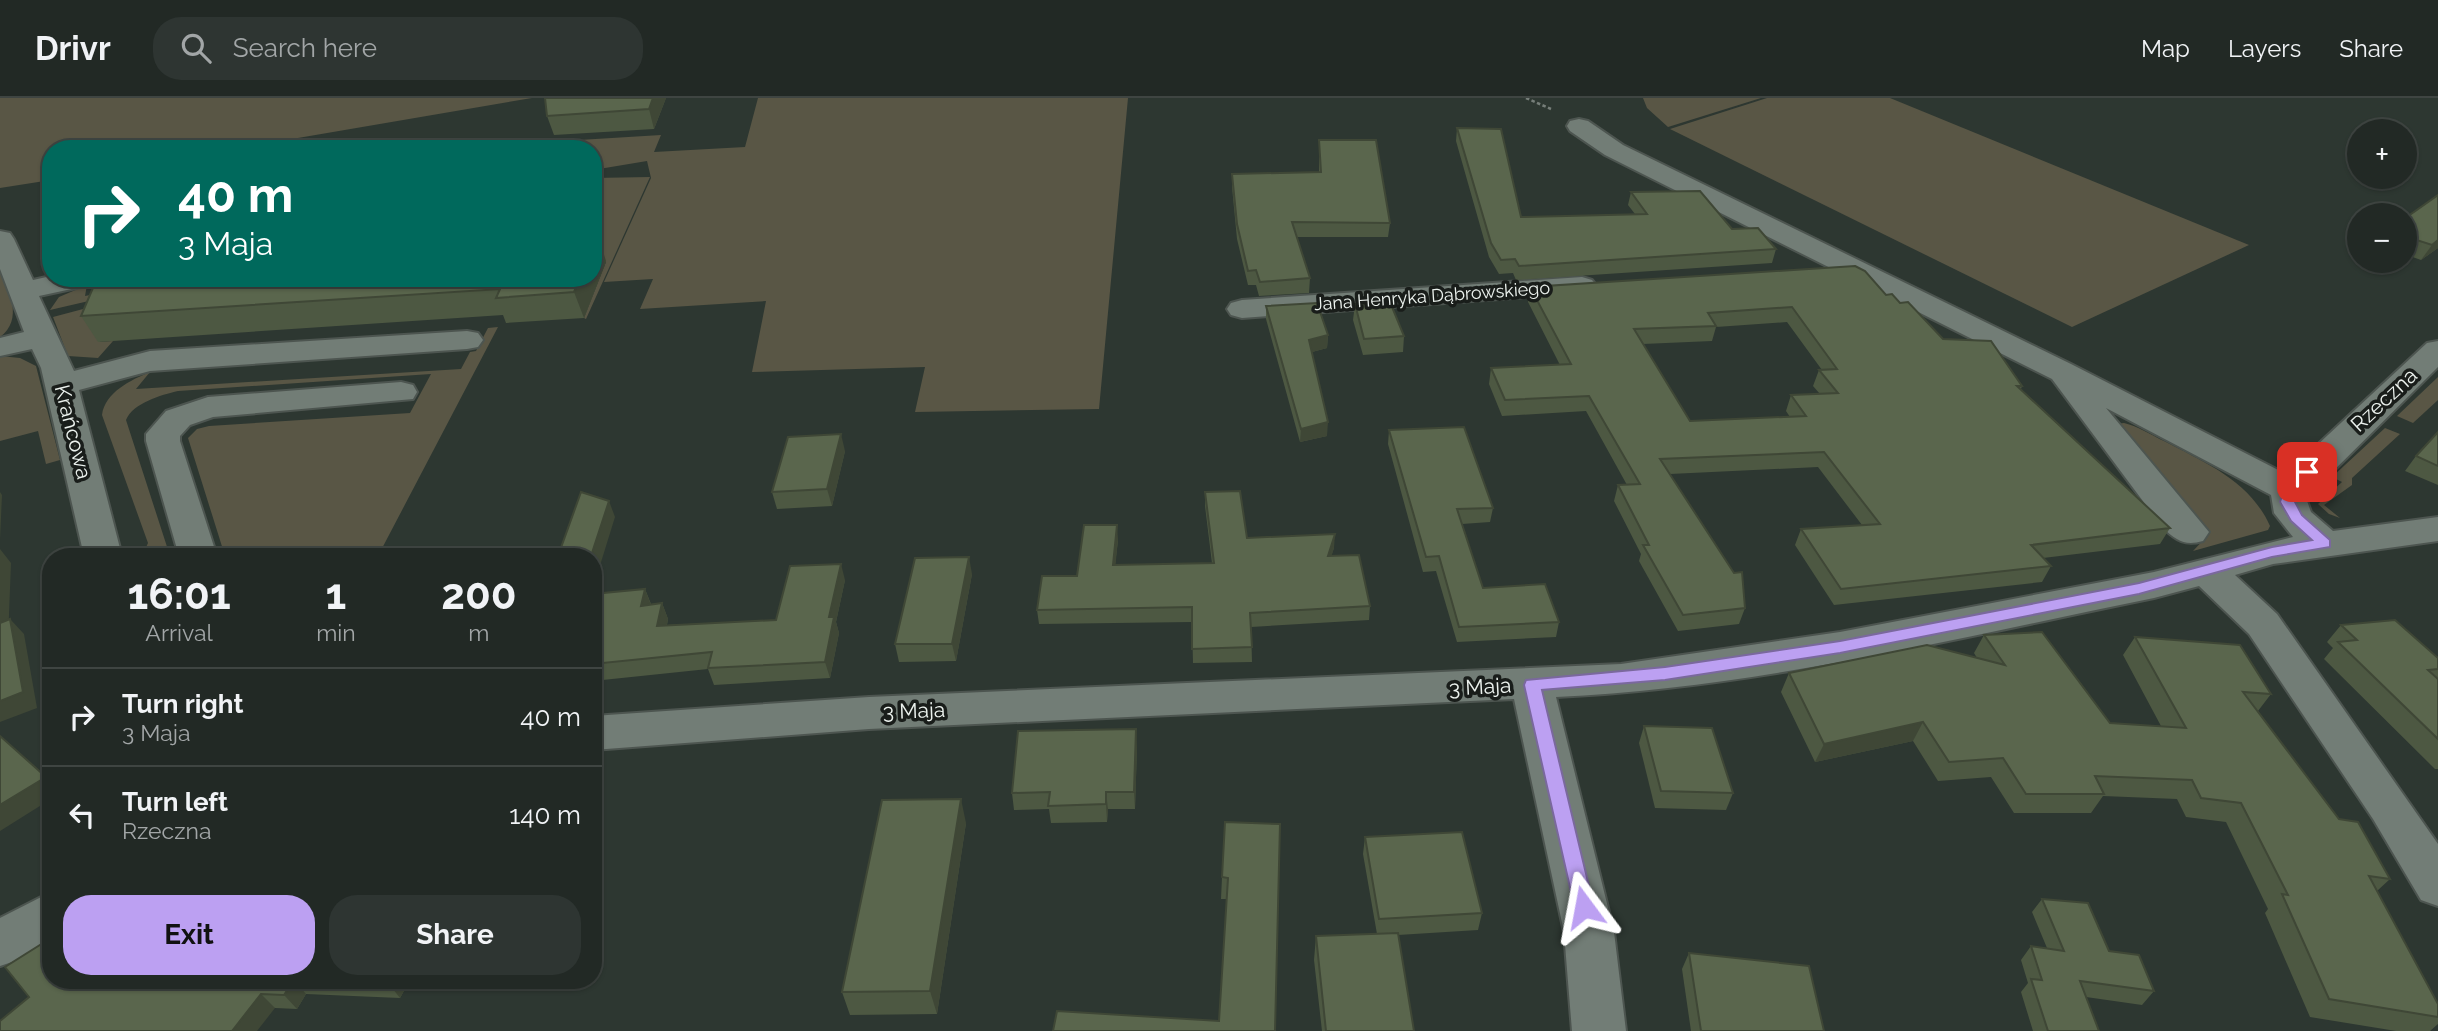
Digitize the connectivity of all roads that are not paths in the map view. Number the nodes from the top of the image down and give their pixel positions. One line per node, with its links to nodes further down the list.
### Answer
1 (1579, 126): 10 (street)
2 (0, 239): 6 (street, Krańcowa)
3 (1615, 284): 5 (street, Jana Henryka Dąbrowskiego)
4 (72, 287): 6 (street)
5 (1242, 309)
6 (31, 313): 8 (street); 11 (street, Krańcowa)
7 (467, 340): 11 (street)
8 (0, 347)
9 (2438, 350): 13 (street, Rzeczna)
10 (2060, 371): 13 (street); 18 (street)
11 (62, 385): 16 (street, Krańcowa)
12 (401, 393): 17 (street)
13 (2290, 490): 15 (street)
14 (2438, 529): 15 (street, 3 Maja)
15 (2325, 544): 18 (street, 3 Maja)
16 (101, 548)
17 (196, 548)
18 (2198, 551): 19 (street, 3 Maja); 21 (street)
19 (1532, 685): 20 (street, 3 Maja); 24 (street)
20 (602, 732)
21 (2438, 885)
22 (42, 918): 23 (street)
23 (0, 944)
24 (1600, 1031)

